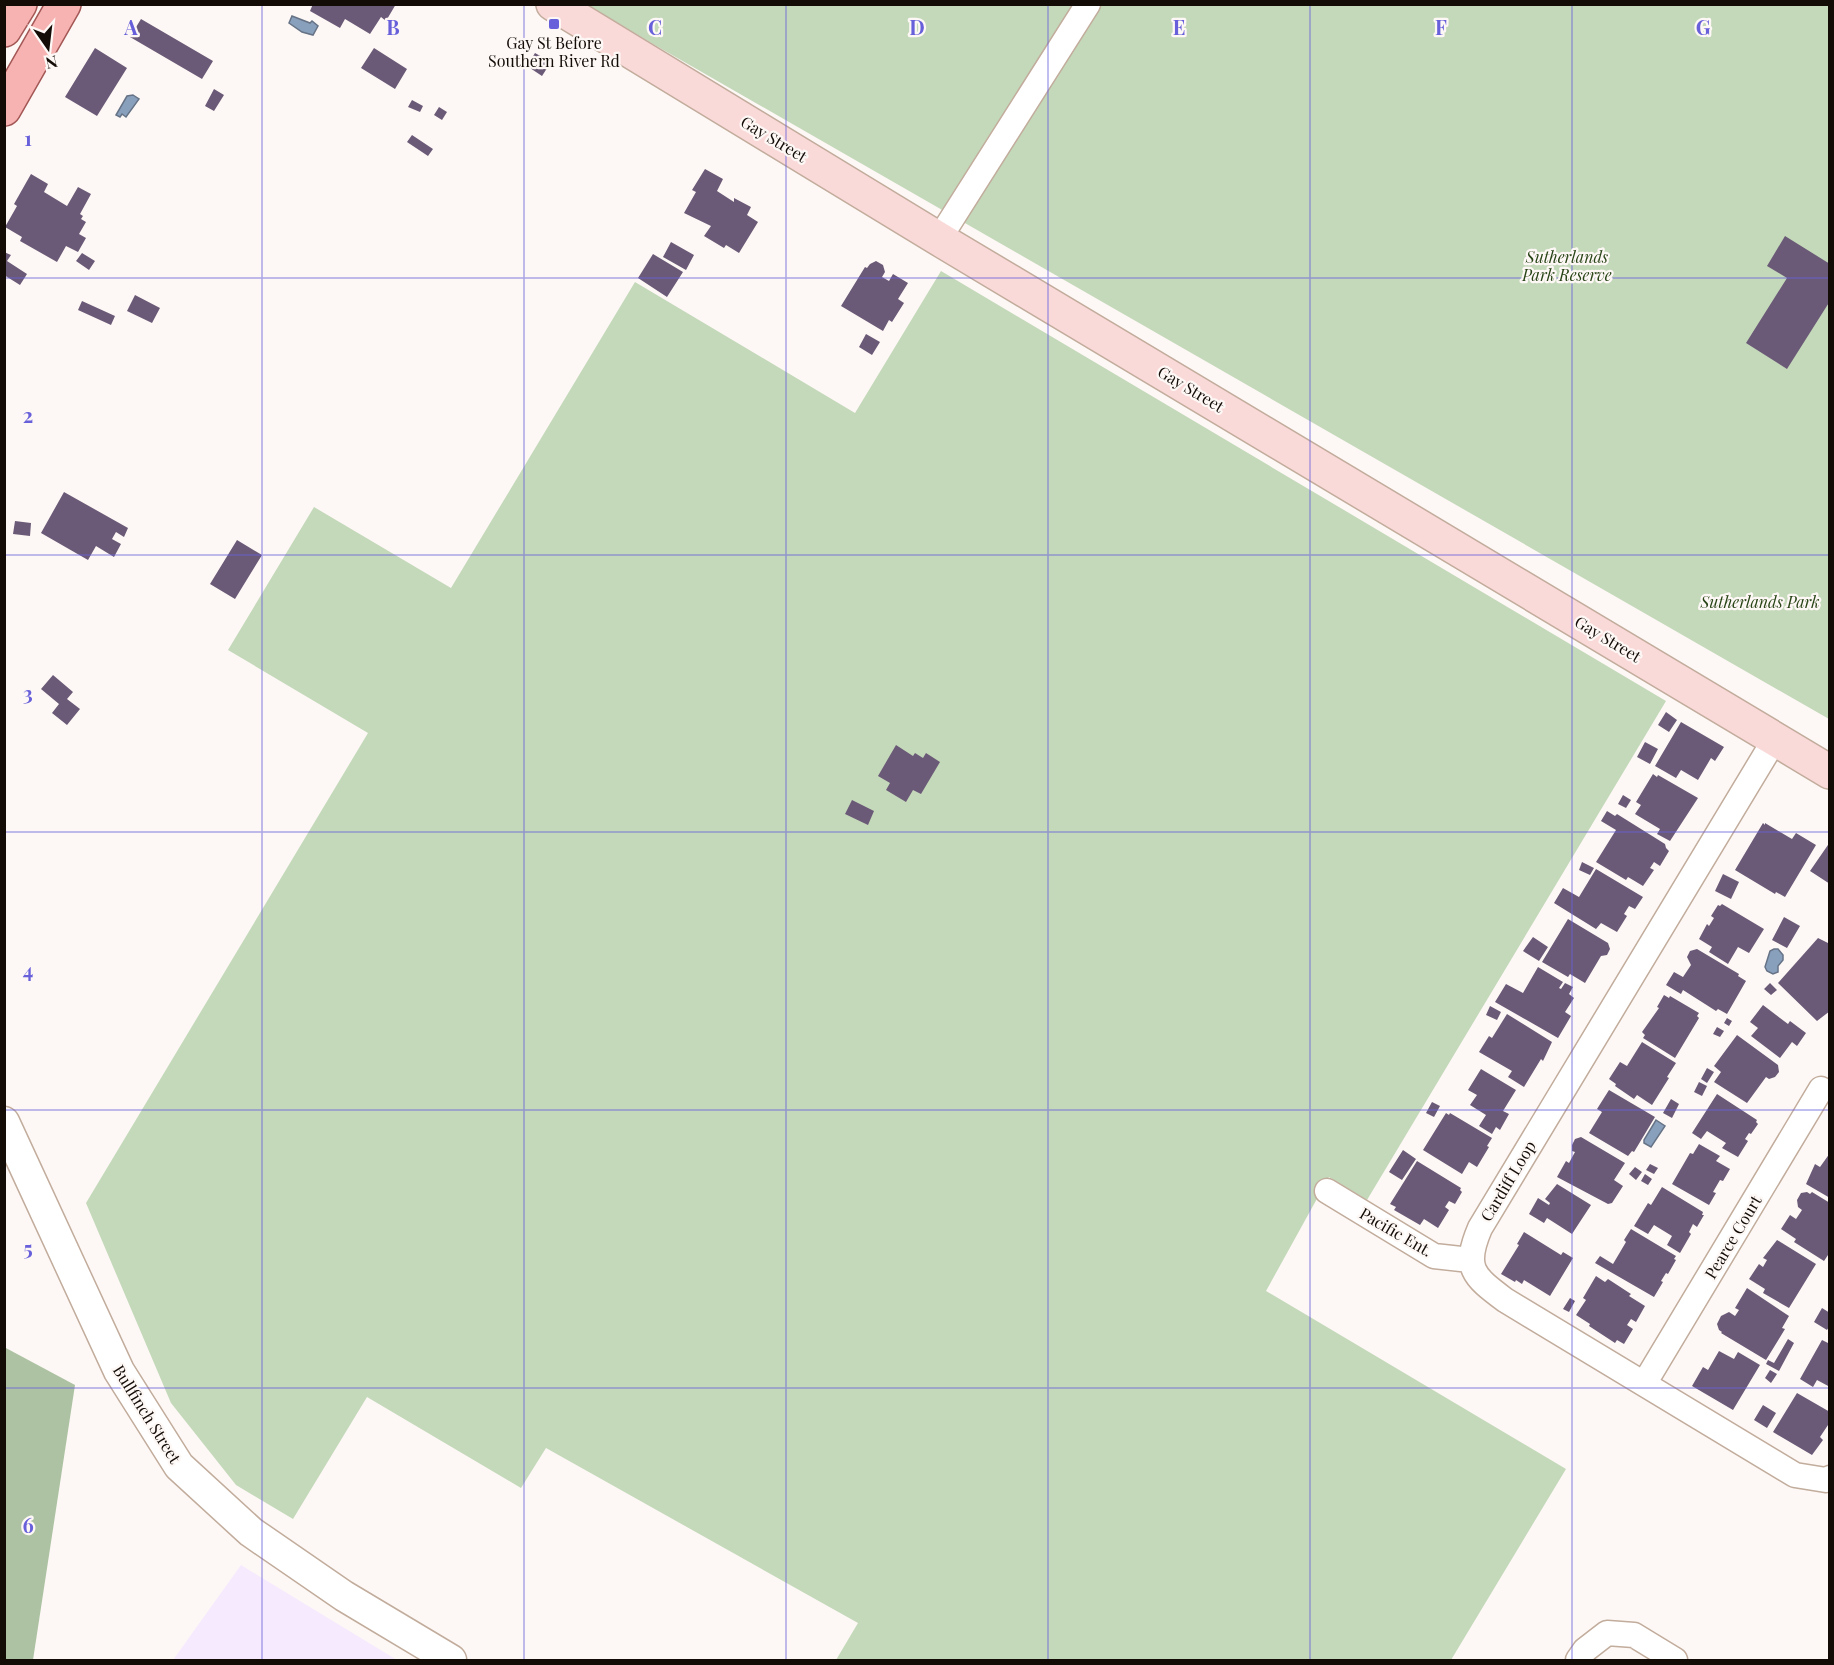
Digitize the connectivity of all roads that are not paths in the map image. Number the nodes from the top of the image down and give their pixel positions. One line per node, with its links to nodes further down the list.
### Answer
1 (20, 4): 5 (main road)
2 (64, 4): 6 (main road)
3 (553, 4): 7 (main road, Gay Street)
4 (1088, 4): 7 (street)
5 (4, 30)
6 (4, 109)
7 (939, 239): 8 (main road, Gay Street)
8 (1775, 739): 9 (main road, Gay Street); 13 (street, Cardiff Loop)
9 (1830, 772)
10 (1821, 1089): 14 (street, Pearce Court)
11 (4, 1122): 16 (street, Bullfinch Street)
12 (1327, 1191): 13 (street, Pacific Ent.)
13 (1470, 1260): 14 (street)
14 (1644, 1384): 15 (street)
15 (1830, 1479)
16 (451, 1660)
17 (1578, 1660): 18 (street)
18 (1675, 1660)

